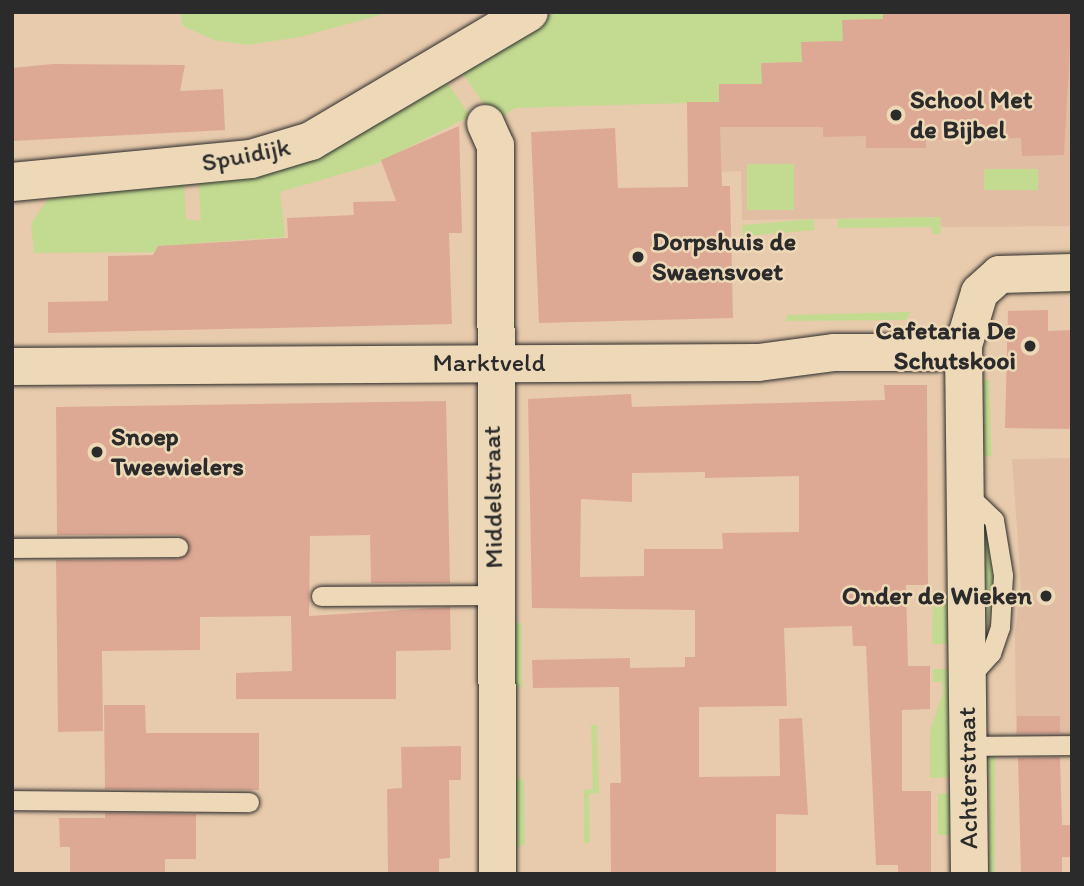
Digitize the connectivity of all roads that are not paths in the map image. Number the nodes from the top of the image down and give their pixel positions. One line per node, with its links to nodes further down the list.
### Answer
1 (528, 12): 3 (street, Spuidijk)
2 (485, 123): 6 (street, Middelstraat)
3 (12, 182)
4 (1072, 272): 5 (street, Achterstraat)
5 (963, 345): 6 (street, Marktveld); 13 (street, Achterstraat)
6 (492, 363): 7 (street, Marktveld); 10 (street, Middelstraat)
7 (12, 366)
8 (178, 547): 9 (lane)
9 (12, 548)
10 (494, 595): 11 (lane); 16 (street, Middelstraat)
11 (321, 596)
12 (1072, 745): 13 (lane)
13 (967, 746): 17 (street, Achterstraat)
14 (12, 800): 15 (lane)
15 (249, 803)
16 (497, 874)
17 (969, 874)

